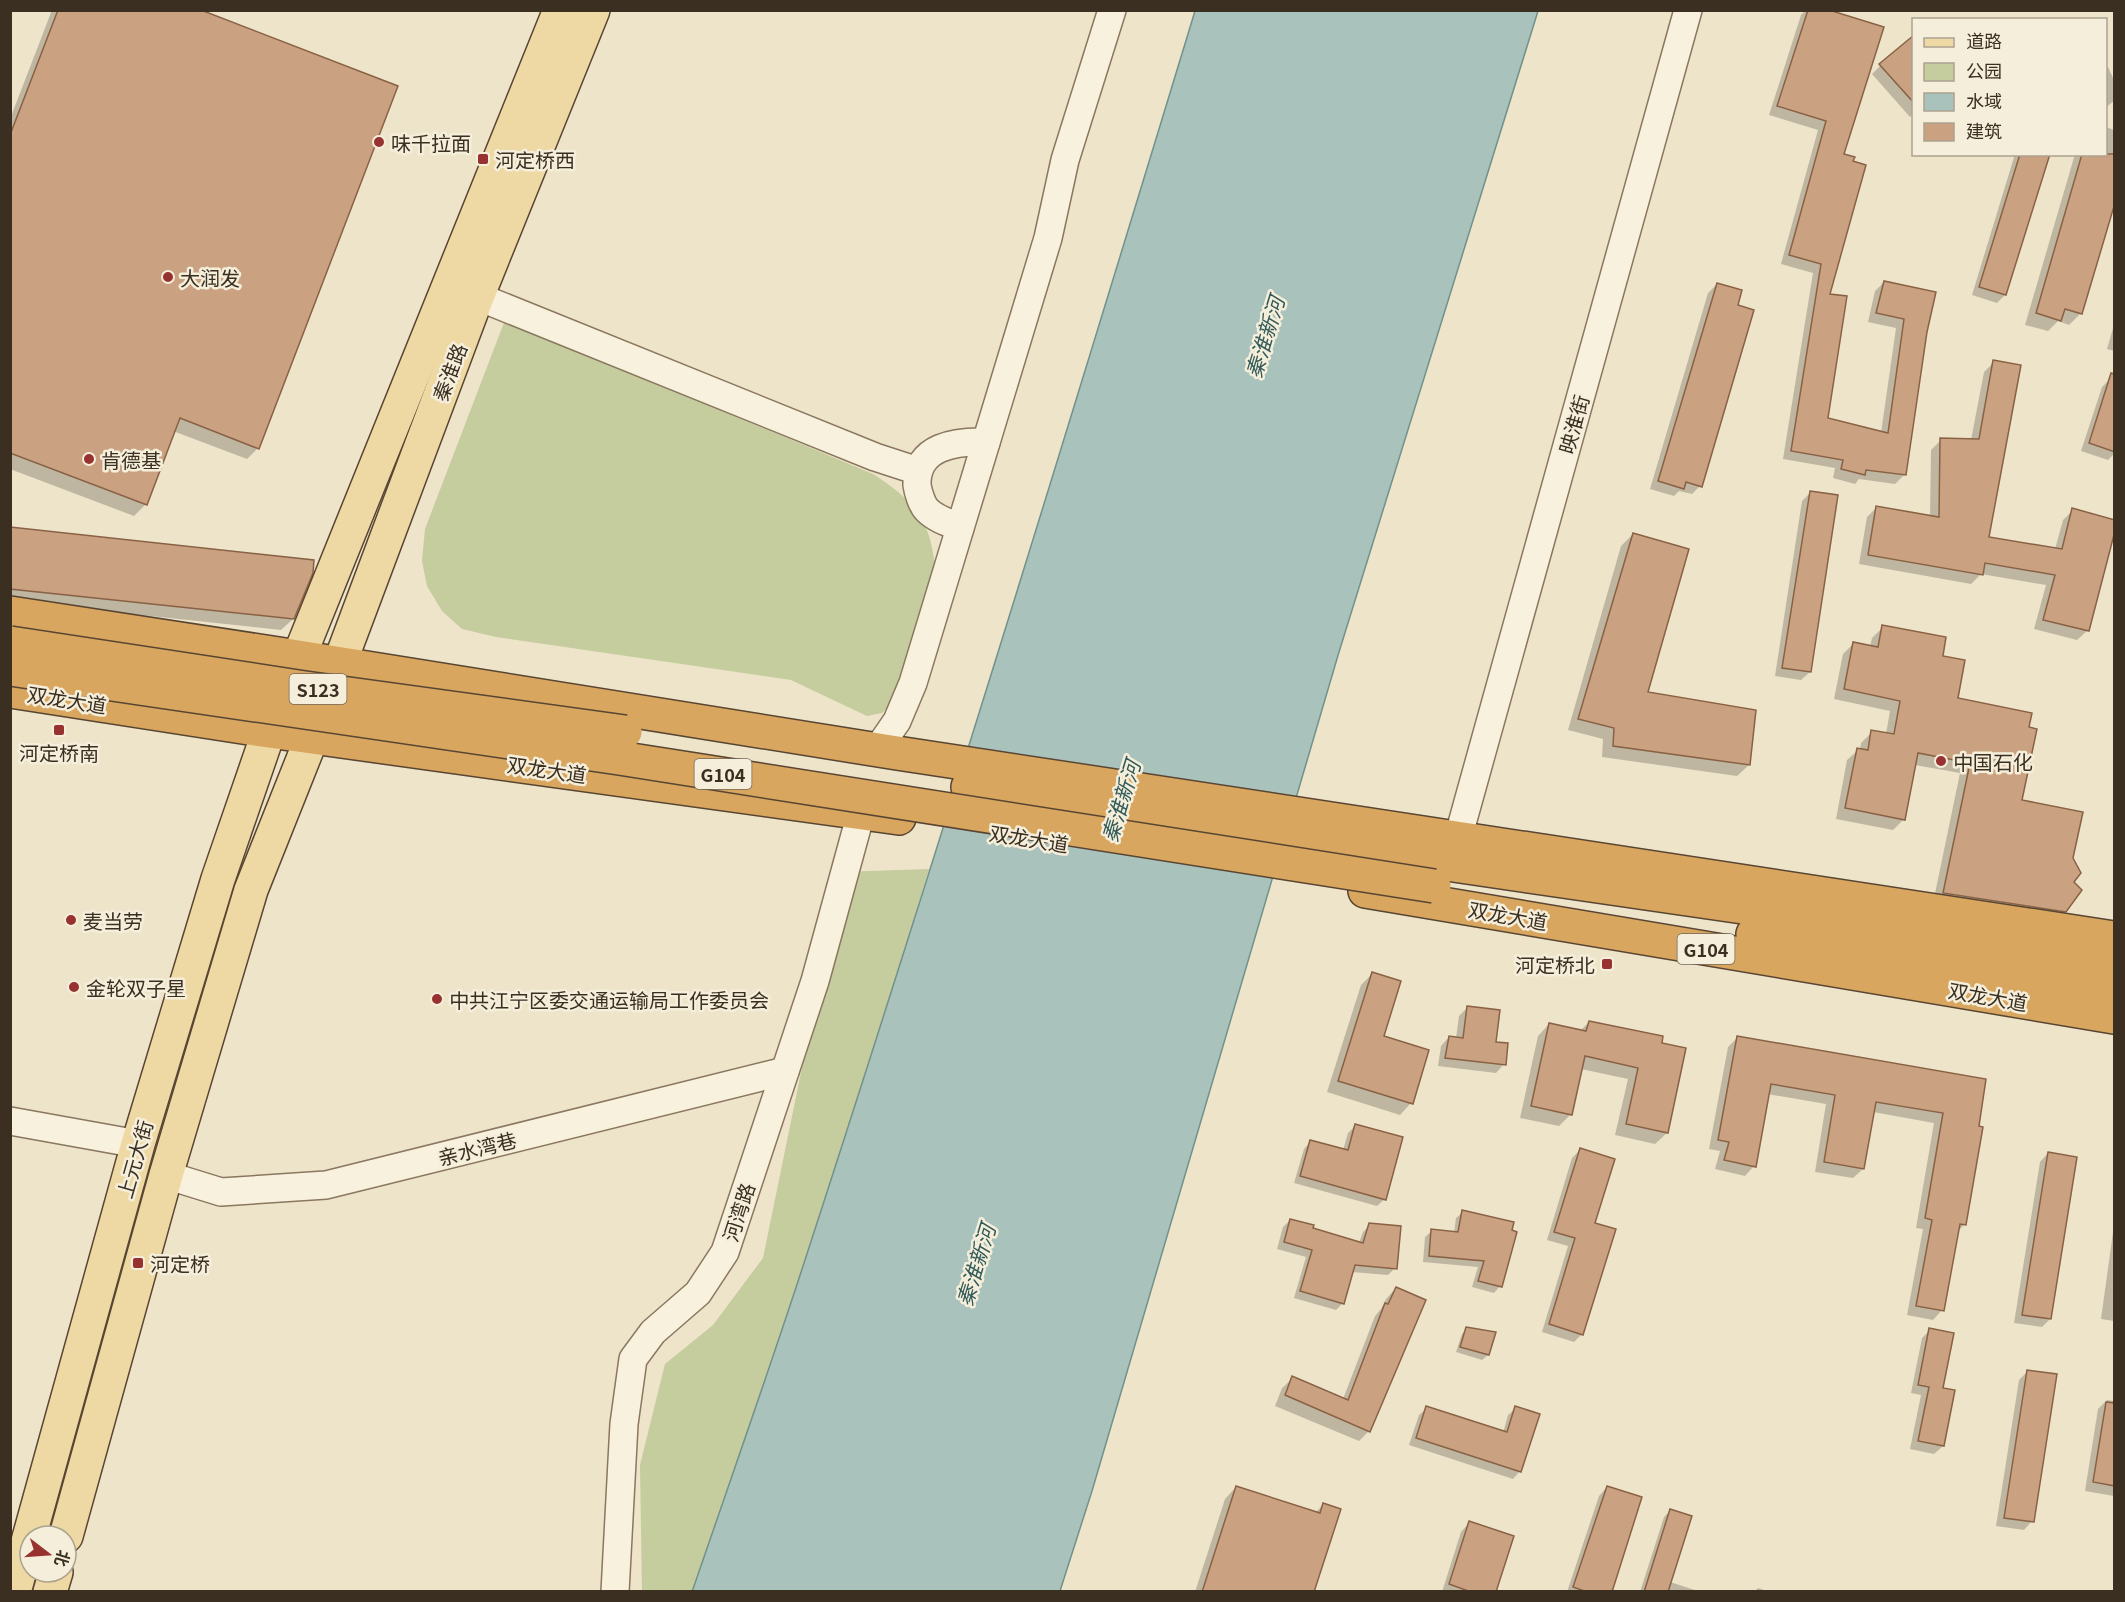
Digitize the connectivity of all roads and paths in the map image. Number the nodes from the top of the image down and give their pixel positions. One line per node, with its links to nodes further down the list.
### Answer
1 (560, 10): 5 (main road, 秦淮路)
2 (593, 10): 5 (main road, 秦淮路)
3 (1112, 10): 6 (street)
4 (1688, 10): 20 (street, 映淮街)
5 (463, 291): 7 (street); 11 (main road, 秦淮路); 12 (main road, 秦淮路)
6 (986, 442): 7 (street); 8 (street)
7 (918, 471): 8 (street)
8 (960, 527): 18 (street)
9 (10, 613): 11 (highway, G104)
10 (10, 643): 16 (highway, S123, bridge)
11 (298, 657): 12 (highway, G104); 15 (main road, 秦淮路)
12 (339, 664): 17 (main road, 秦淮路); 18 (highway, G104)
13 (10, 669): 20 (highway, G104, bridge)
14 (10, 691): 15 (highway, 双龙大道 / G104)
15 (269, 730): 17 (highway, 双龙大道 / G104); 27 (main road, 上元大街)
16 (625, 732): 20 (highway, G104)
17 (312, 736): 19 (highway, 双龙大道 / G104); 28 (main road, 上元大街)
18 (887, 752): 20 (highway, G104)
19 (871, 814): 24 (highway, 双龙大道 / G104); 25 (street, 河湾路)
20 (1444, 862): 21 (highway, G104); 22 (highway, G104); 23 (highway, G104)
21 (2115, 938)
22 (2115, 961)
23 (2115, 988)
24 (2115, 1017)
25 (785, 1071): 28 (street, 亲水湾巷); 31 (street, 河湾路)
26 (10, 1121): 27 (street)
27 (138, 1144): 30 (main road, 上元大街)
28 (166, 1175): 29 (main road, 上元大街)
29 (69, 1524)
30 (14, 1592)
31 (615, 1592)

